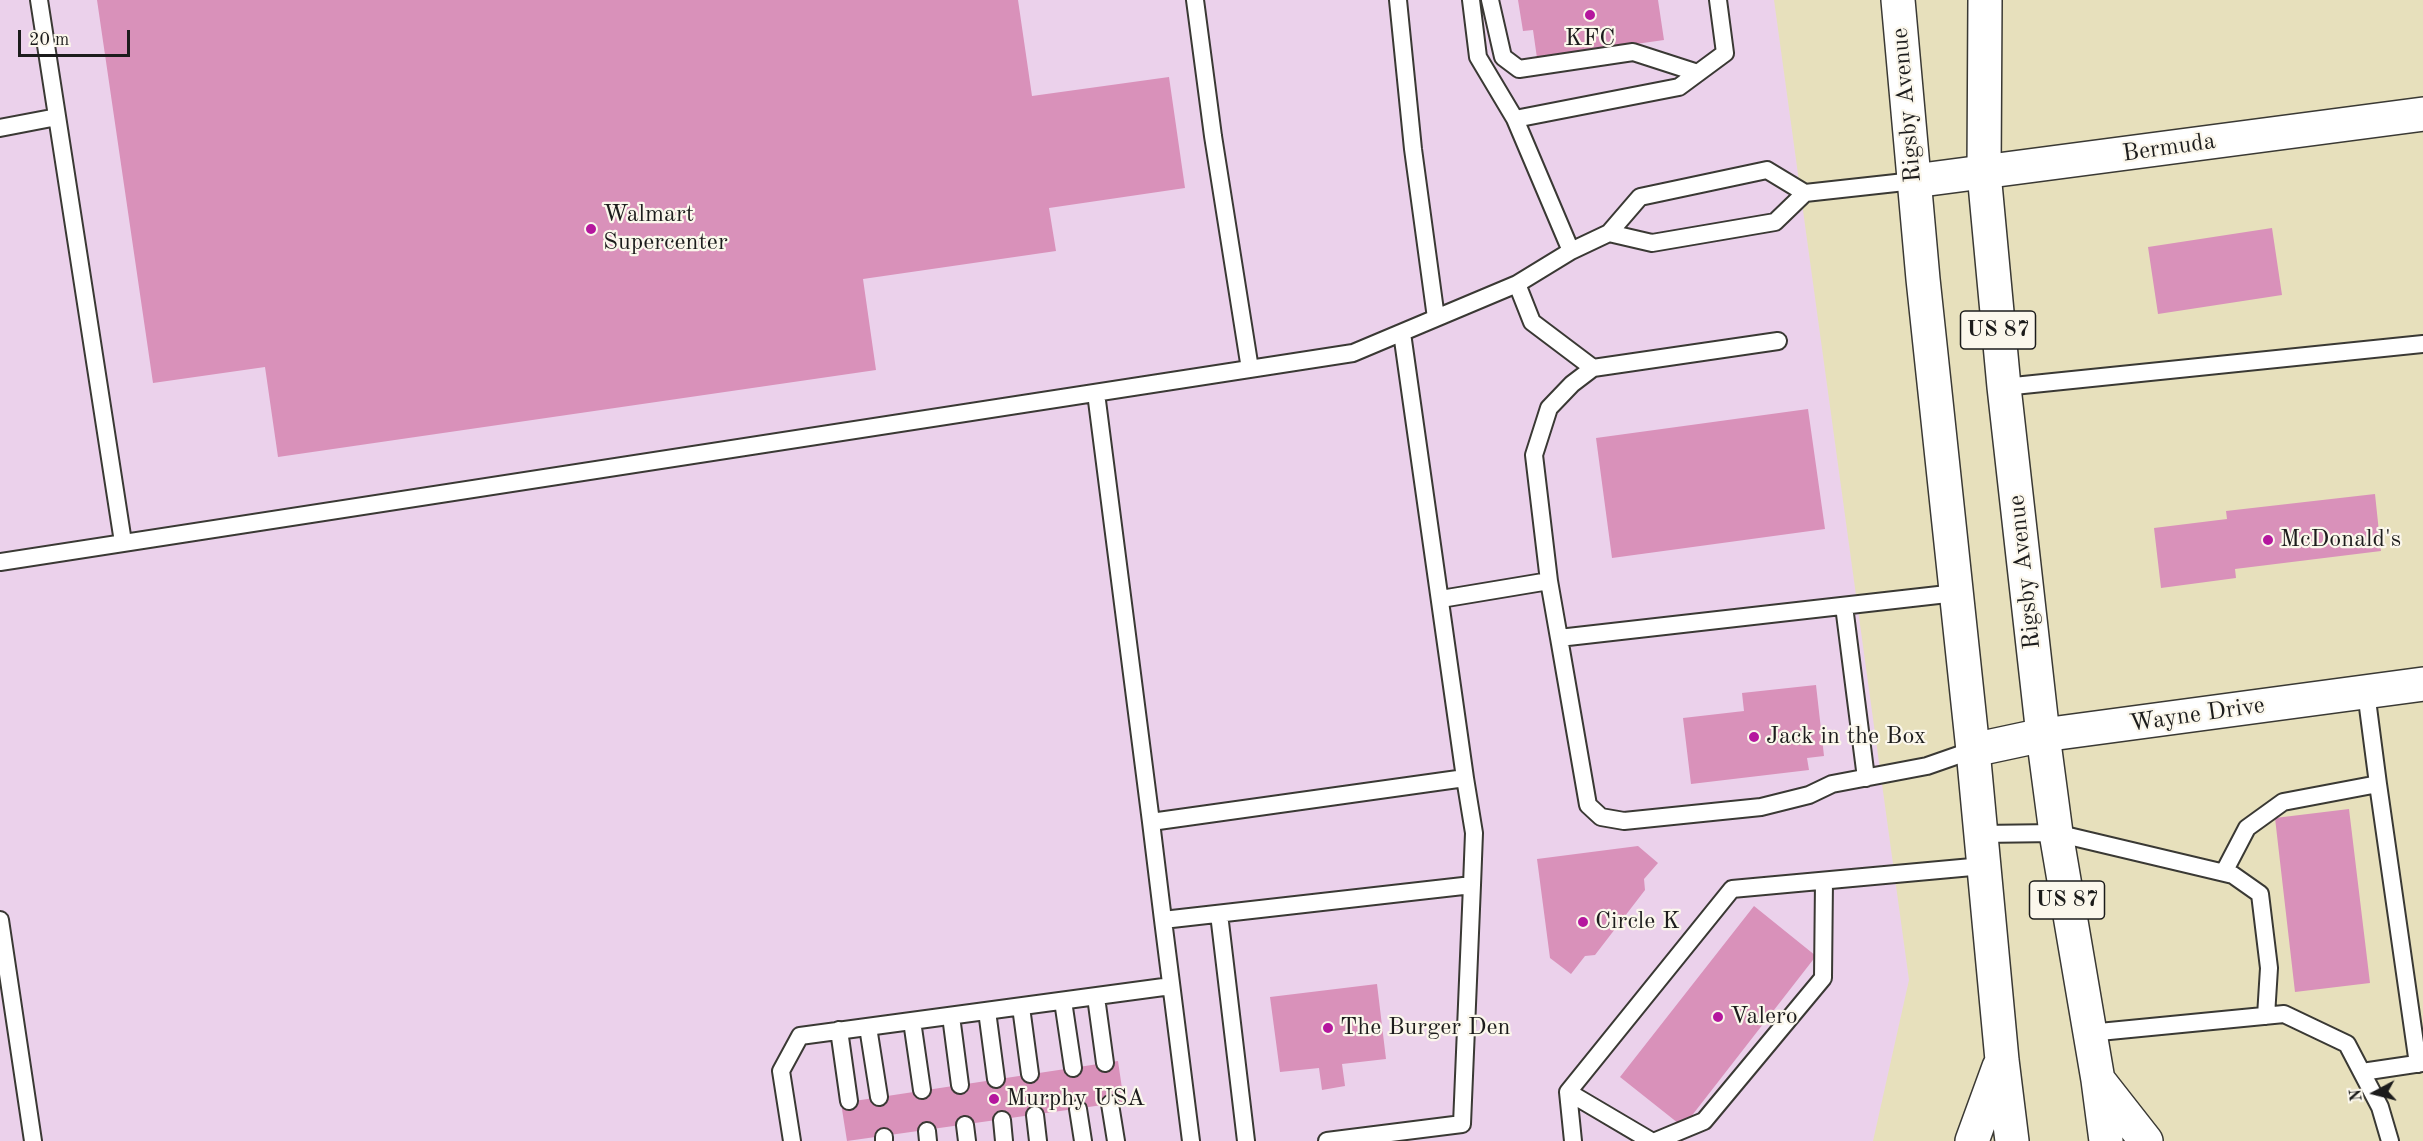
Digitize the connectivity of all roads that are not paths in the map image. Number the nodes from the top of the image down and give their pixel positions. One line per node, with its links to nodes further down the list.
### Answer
1 (39, 0): 11 (lane)
2 (1195, 0): 25 (lane)
3 (1398, 0): 20 (lane)
4 (1471, 0): 12 (lane)
5 (1490, 0): 9 (lane)
6 (1718, 0): 9 (lane)
7 (1898, 0): 15 (main road, Rigsby Avenue / US 87)
8 (1985, 0): 14 (main road, Rigsby Avenue / US 87)
9 (1698, 73): 12 (lane)
10 (2423, 114): 14 (main road, Bermuda)
11 (57, 117): 13 (lane); 28 (lane)
12 (1515, 119): 18 (lane)
13 (0, 128)
14 (1984, 173): 15 (main road, Bermuda); 26 (main road, Rigsby Avenue / US 87)
15 (1914, 181): 16 (lane); 31 (main road, Rigsby Avenue / US 87)
16 (1805, 194): 17 (lane); 17 (lane)
17 (1609, 234): 18 (lane)
18 (1571, 251): 19 (lane)
19 (1517, 284): 20 (lane); 24 (lane)
20 (1436, 318): 21 (lane)
21 (1402, 333): 25 (lane); 32 (lane)
22 (1778, 341): 24 (lane)
23 (2423, 344): 26 (lane)
24 (1593, 368): 30 (lane)
25 (1250, 369): 27 (lane)
26 (2004, 387): 37 (main road, Rigsby Avenue / US 87)
27 (1096, 393): 28 (lane); 42 (lane)
28 (123, 542): 29 (lane)
29 (0, 562)
30 (1549, 580): 32 (lane); 34 (lane)
31 (1956, 593): 33 (lane); 38 (main road, Rigsby Avenue / US 87)
32 (1441, 599): 39 (lane)
33 (1844, 606): 34 (lane); 40 (lane)
34 (1559, 638): 40 (lane)
35 (2423, 684): 36 (main road, Wayne Drive)
36 (2366, 692): 37 (main road, Wayne Drive); 41 (lane)
37 (2043, 735): 38 (main road, Wayne Drive); 43 (main road, Rigsby Avenue / US 87)
38 (1972, 750): 40 (lane); 44 (main road, Rigsby Avenue / US 87)
39 (1465, 778): 42 (lane); 48 (lane)
40 (1866, 778)
41 (2378, 784): 46 (lane); 65 (lane)
42 (1151, 822): 51 (lane)
43 (2056, 833): 44 (lane); 46 (lane); 62 (main road, Rigsby Avenue / US 87)
44 (1980, 834): 45 (main road, Rigsby Avenue / US 87)
45 (1983, 866): 47 (lane); 63 (main road, Rigsby Avenue / US 87)
46 (2224, 872): 58 (lane)
47 (1824, 881): 73 (lane); 91 (lane)
48 (1472, 885): 49 (lane); 88 (lane)
49 (1219, 914): 51 (lane); 87 (lane)
50 (0, 920): 80 (lane)
51 (1163, 920): 52 (lane)
52 (1171, 986): 53 (lane); 86 (lane)
53 (1096, 997): 54 (lane); 64 (lane)
54 (1063, 1001): 55 (lane); 66 (lane)
55 (1021, 1007): 56 (lane); 68 (lane)
56 (987, 1011): 57 (lane); 69 (lane)
57 (951, 1016): 59 (lane); 71 (lane)
58 (2266, 1016): 62 (lane); 67 (lane)
59 (912, 1021): 60 (lane); 72 (lane)
60 (868, 1027): 61 (lane); 74 (lane)
61 (839, 1030): 75 (lane); 81 (lane)
62 (2089, 1033): 70 (main road, Rigsby Avenue / US 87)
63 (2002, 1060): 92 (main road); 93 (main road, Rigsby Avenue / US 87)
64 (1105, 1063)
65 (2421, 1063): 67 (lane)
66 (1073, 1068)
67 (2362, 1072): 96 (lane)
68 (1030, 1074)
69 (996, 1079)
70 (2098, 1080): 94 (main road, Rigsby Avenue / US 87); 95 (main road)
71 (960, 1085)
72 (922, 1090)
73 (1568, 1092): 89 (lane); 90 (lane)
74 (879, 1097)
75 (849, 1101)
76 (1110, 1104): 85 (lane)
77 (1078, 1109): 84 (lane)
78 (1035, 1115): 83 (lane)
79 (1002, 1120): 82 (lane)
80 (33, 1141)
81 (792, 1141)
82 (1005, 1141)
83 (1038, 1141)
84 (1083, 1141)
85 (1116, 1141)
86 (1191, 1141)
87 (1246, 1141)
88 (1327, 1141)
89 (1572, 1141)
90 (1651, 1141)
91 (1656, 1141)
92 (1972, 1141)
93 (2012, 1141)
94 (2106, 1141)
95 (2146, 1141)
96 (2390, 1141)

